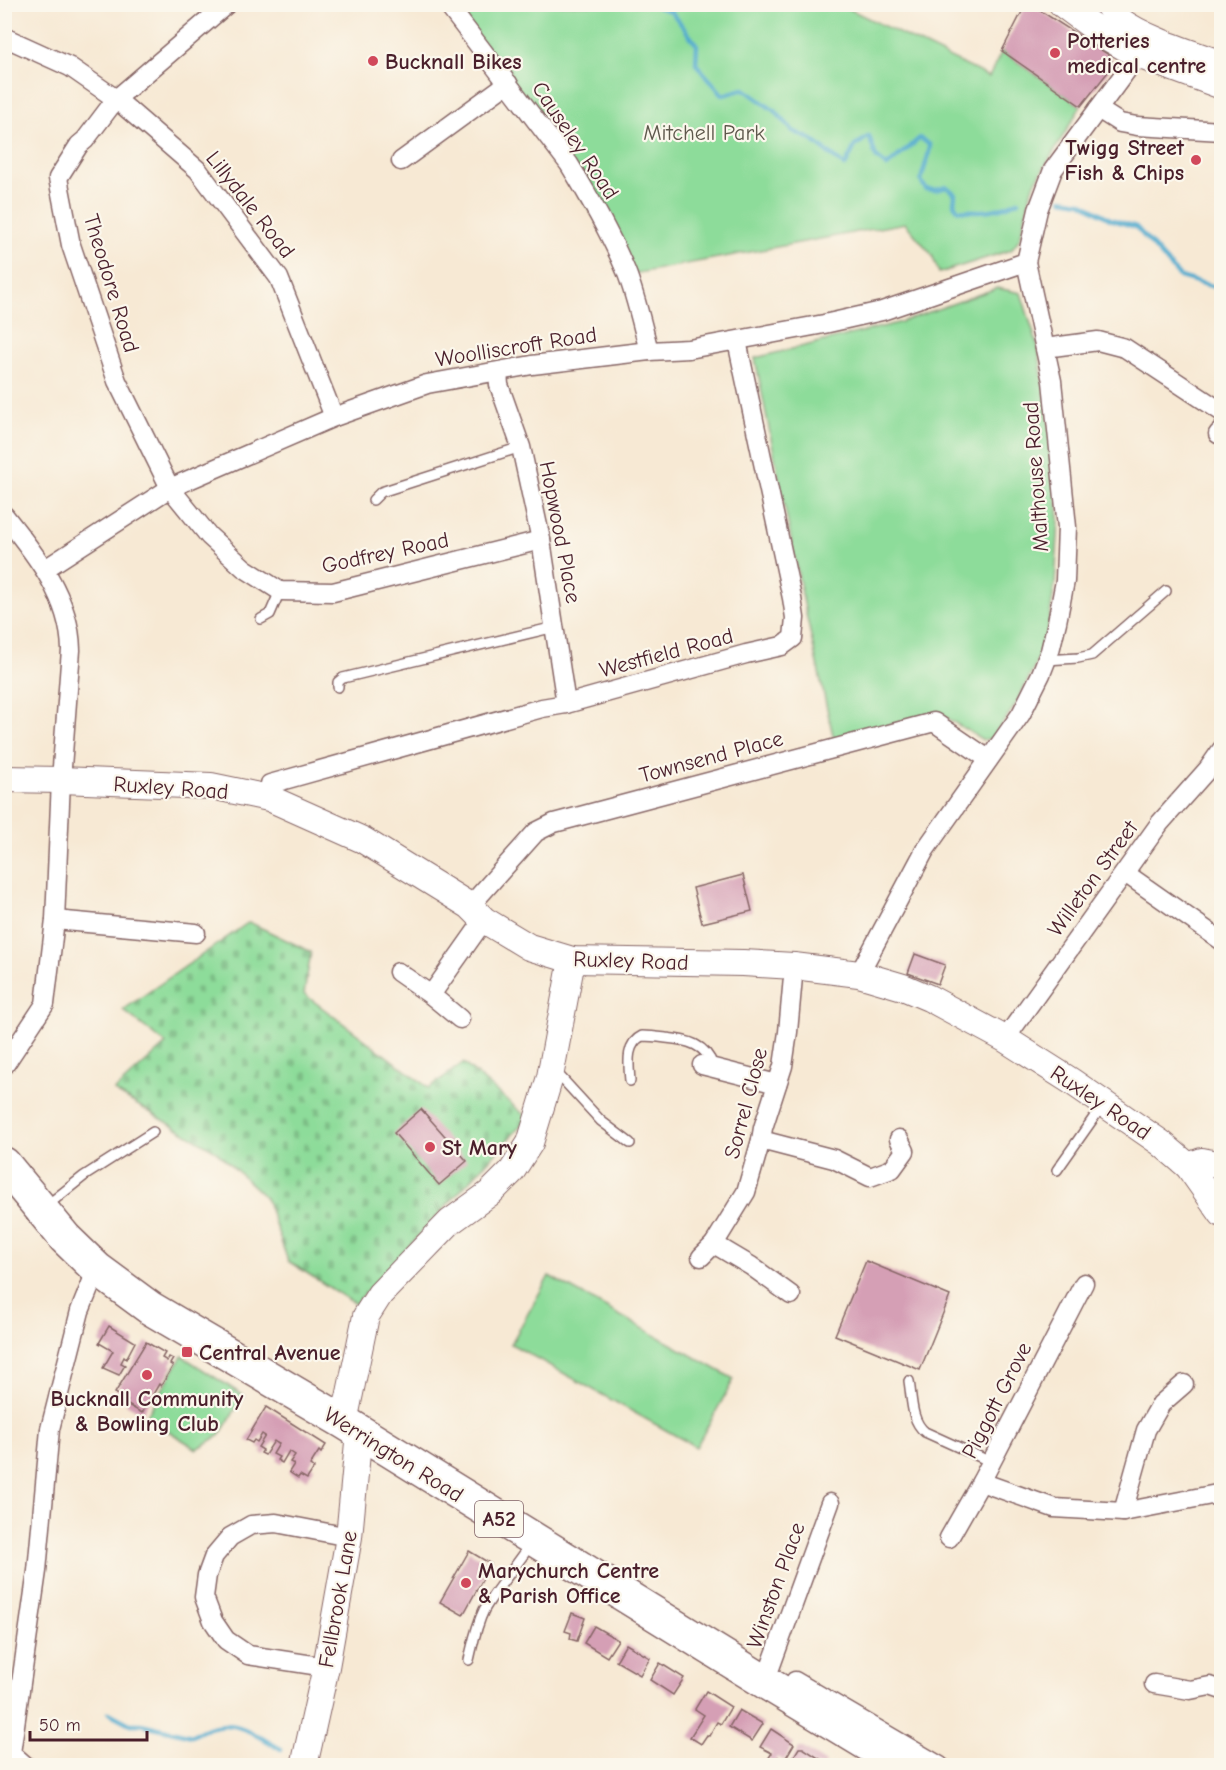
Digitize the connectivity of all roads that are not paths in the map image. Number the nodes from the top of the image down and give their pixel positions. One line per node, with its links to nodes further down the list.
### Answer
1 (226, 4): 10 (street)
2 (447, 4): 8 (street, Causeley Road)
3 (1062, 4): 6 (street)
4 (1107, 4): 6 (street)
5 (4, 37): 10 (street, Lillydale Road)
6 (1137, 43): 7 (street); 9 (street); 11 (street, Malthouse Road)
7 (1221, 64)
8 (508, 83): 13 (street); 17 (street, Causeley Road)
9 (1221, 86)
10 (116, 99): 20 (street, Lillydale Road); 22 (street, Theodore Road)
11 (1098, 109): 12 (street); 14 (street, Malthouse Road)
12 (1221, 131)
13 (401, 161)
14 (1026, 262): 15 (street, Woolliscroft Road); 16 (street, Malthouse Road)
15 (738, 341): 17 (street, Woolliscroft Road); 33 (street, Westfield Road)
16 (1045, 348): 19 (street); 31 (street, Malthouse Road)
17 (649, 351): 18 (street, Woolliscroft Road)
18 (498, 372): 20 (street, Woolliscroft Road); 21 (street, Hopwood Place)
19 (1221, 412)
20 (334, 417): 22 (street, Woolliscroft Road)
21 (521, 447): 23 (lane); 25 (street, Hopwood Place)
22 (170, 488): 26 (street, Woolliscroft Road); 27 (street)
23 (374, 500)
24 (4, 515): 26 (street)
25 (541, 540): 27 (street, Godfrey Road); 30 (street, Hopwood Place)
26 (45, 569): 37 (street)
27 (280, 591): 29 (lane)
28 (1166, 591): 31 (lane)
29 (261, 619)
30 (555, 627): 32 (lane); 33 (street, Hopwood Place)
31 (1046, 660): 35 (street, Malthouse Road)
32 (338, 687)
33 (566, 704): 38 (street, Westfield Road)
34 (1221, 749): 39 (street, Willeton Street)
35 (988, 759): 40 (street, Townsend Place); 47 (street, Malthouse Road)
36 (4, 779): 37 (street, Ruxley Road)
37 (61, 780): 38 (street, Ruxley Road); 41 (street)
38 (268, 798): 40 (street, Ruxley Road)
39 (1125, 873): 43 (street); 50 (street, Willeton Street)
40 (477, 913): 44 (street, Ruxley Road); 48 (street, Townsend Place)
41 (55, 920): 42 (street); 51 (street)
42 (196, 933)
43 (1221, 941)
44 (572, 960): 45 (street, Ruxley Road); 52 (street, Fellbrook Lane)
45 (794, 966): 47 (street, Ruxley Road); 55 (street, Sorrel Close)
46 (399, 972): 48 (street)
47 (859, 974): 50 (street, Ruxley Road)
48 (431, 995): 49 (street)
49 (460, 1019)
50 (1005, 1039): 56 (street, Ruxley Road)
51 (4, 1066)
52 (552, 1067): 60 (lane); 74 (street, Fellbrook Lane)
53 (708, 1067): 54 (lane); 55 (street)
54 (630, 1081)
55 (777, 1084): 59 (street, Sorrel Close)
56 (1103, 1104): 63 (street, Ruxley Road); 64 (lane)
57 (153, 1132): 65 (lane)
58 (899, 1139): 59 (street)
59 (761, 1140): 67 (street, Sorrel Close)
60 (630, 1143)
61 (4, 1164): 65 (highway, Werrington Road / A52)
62 (1221, 1165): 63 (street)
63 (1188, 1166): 66 (street, Ruxley Road)
64 (1057, 1170)
65 (41, 1211): 69 (highway, Werrington Road / A52)
66 (1221, 1214)
67 (714, 1244): 68 (street, Sorrel Close); 71 (street)
68 (701, 1257)
69 (97, 1269): 74 (highway, Werrington Road / A52); 90 (street)
70 (1084, 1283): 75 (street, Piggott Grove)
71 (791, 1295)
72 (909, 1381): 75 (lane)
73 (1184, 1384): 79 (street)
74 (352, 1427): 80 (street, Fellbrook Lane); 82 (highway, Werrington Road / A52)
75 (991, 1462): 76 (street, Piggott Grove)
76 (981, 1482): 79 (street); 81 (street, Piggott Grove)
77 (1221, 1493): 79 (street)
78 (830, 1503): 85 (street, Winston Place)
79 (1123, 1512)
80 (349, 1537): 84 (street, Fellbrook Lane); 84 (street)
81 (949, 1538)
82 (533, 1540): 83 (lane); 85 (highway, Werrington Road / A52)
83 (469, 1660)
84 (326, 1667): 89 (street, Fellbrook Lane)
85 (777, 1680): 88 (highway, Werrington Road / A52)
86 (1154, 1684): 87 (street)
87 (1221, 1690)
88 (890, 1750): 91 (street)
89 (307, 1765)
90 (26, 1766)
91 (940, 1766)

